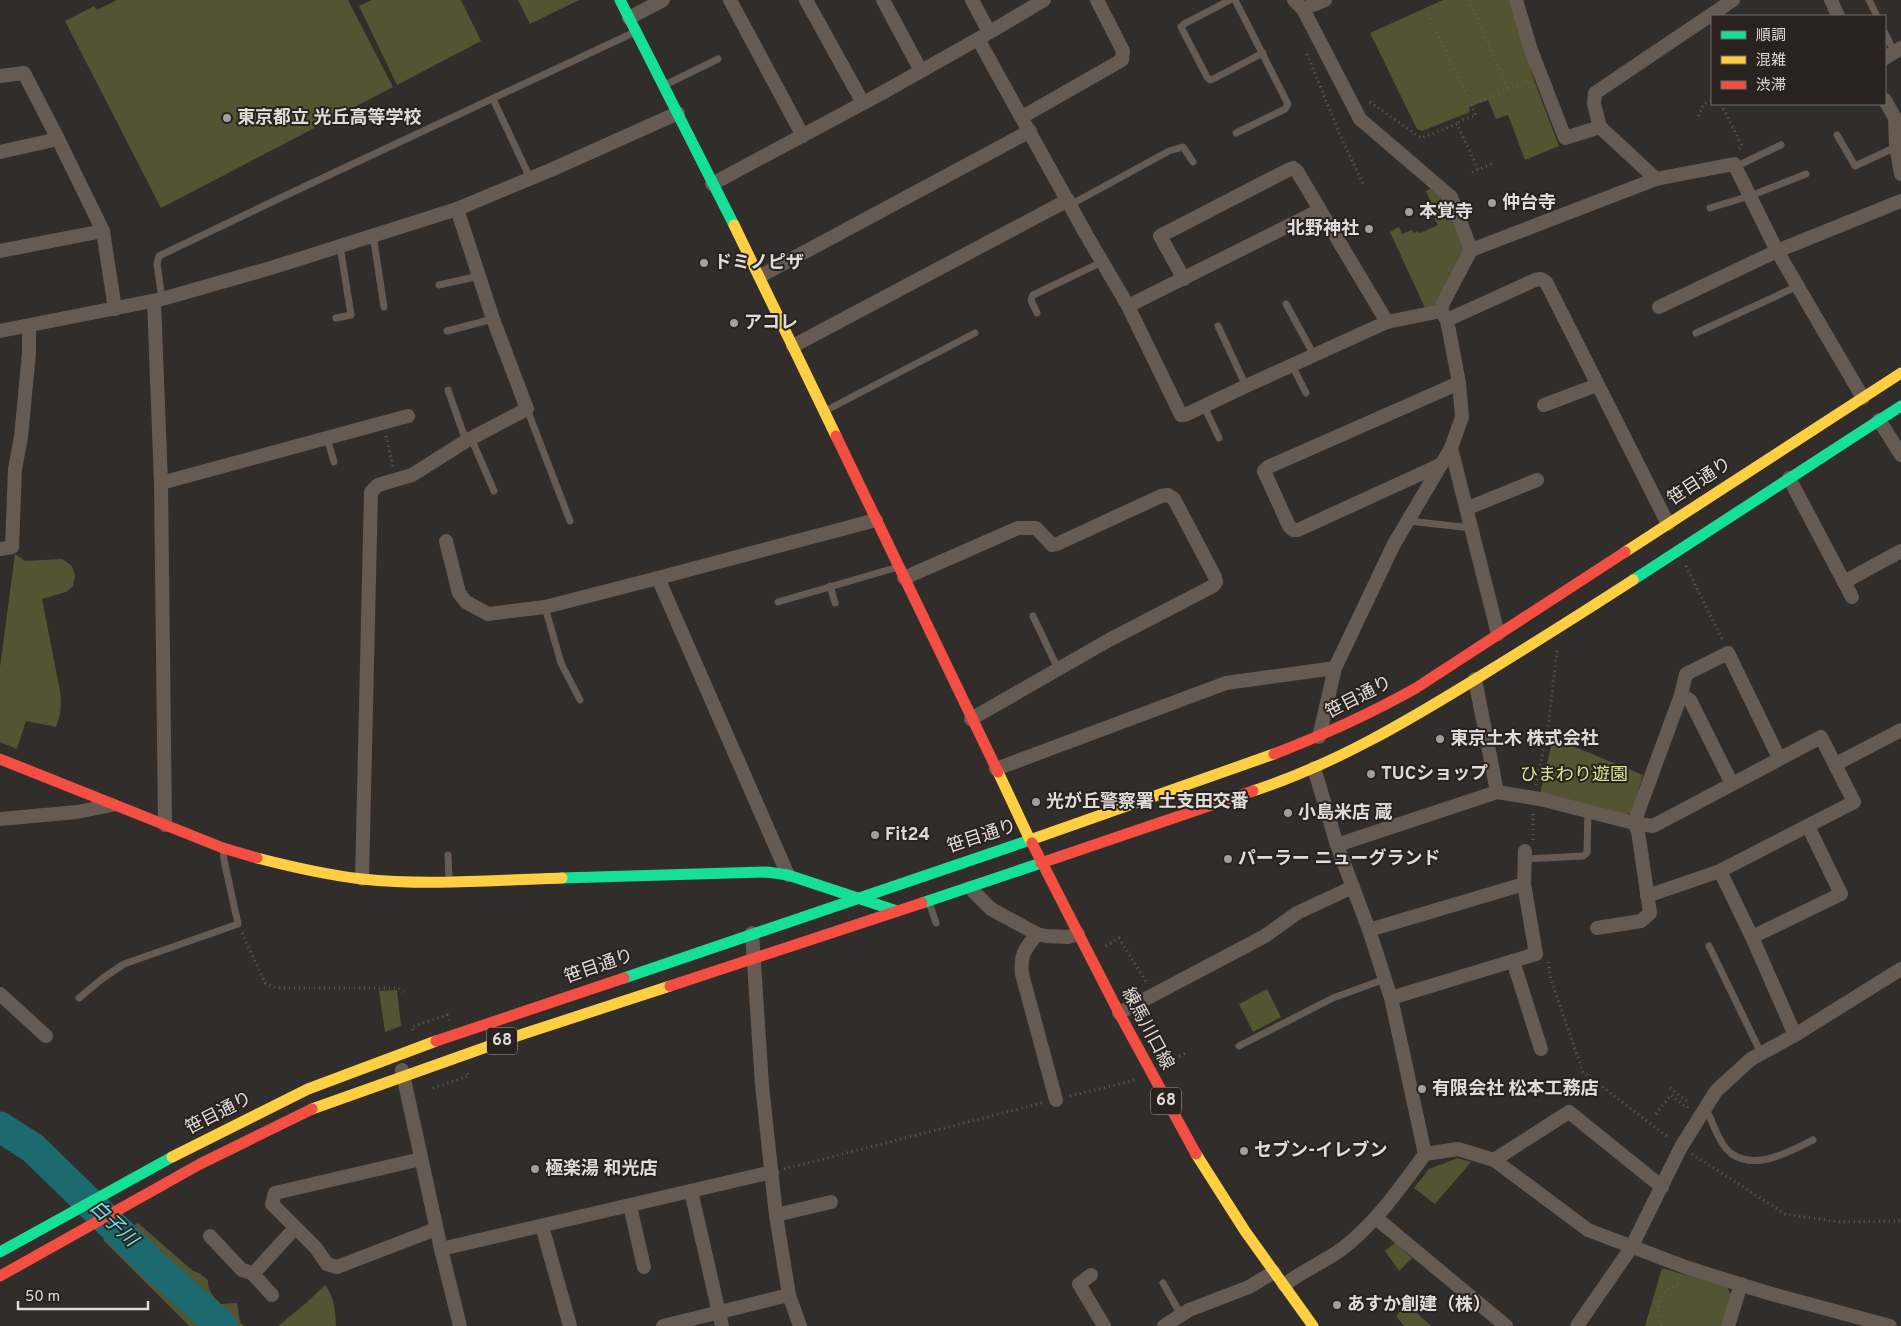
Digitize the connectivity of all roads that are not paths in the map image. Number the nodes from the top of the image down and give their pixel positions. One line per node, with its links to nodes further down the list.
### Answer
1 (620, 0): 19 (main road, 練馬川口線)
2 (663, 0): 19 (street)
3 (730, 0): 38 (street)
4 (806, 0): 31 (street)
5 (884, 0): 26 (street)
6 (972, 0): 22 (street)
7 (1044, 0): 22 (street)
8 (1097, 0): 33 (street)
9 (1230, 0): 24 (lane)
10 (1236, 0): 24 (lane)
11 (1325, 0): 16 (street)
12 (1516, 0): 34 (street)
13 (1733, 0): 34 (street)
14 (1831, 0): 17 (street)
15 (1869, 0): 18 (lane)
16 (1299, 5): 59 (street)
17 (1838, 15)
18 (1876, 15)
19 (629, 18): 20 (main road, 練馬川口線)
20 (636, 32): 28 (main road, 練馬川口線); 29 (lane)
21 (1886, 34): 23 (lane)
22 (984, 36): 26 (street); 33 (street)
23 (1893, 52)
24 (1263, 53): 36 (lane)
25 (718, 59): 28 (lane)
26 (921, 71): 31 (street)
27 (0, 76): 39 (street)
28 (664, 85): 32 (main road, 練馬川口線)
29 (493, 99): 47 (lane); 68 (lane)
30 (1886, 102): 40 (street)
31 (863, 103): 38 (street)
32 (678, 113): 47 (street); 49 (main road, 練馬川口線)
33 (1022, 117): 35 (street)
34 (1600, 128): 48 (street)
35 (1030, 131): 52 (street); 64 (street)
36 (1236, 134)
37 (1837, 135): 40 (lane)
38 (803, 136): 49 (street)
39 (58, 139): 42 (street); 56 (street)
40 (1899, 145): 46 (street)
41 (1781, 146): 44 (lane)
42 (0, 152)
43 (1192, 162): 52 (lane)
44 (1733, 166): 48 (street); 50 (street)
45 (1806, 174): 50 (lane)
46 (1901, 174)
47 (530, 178): 54 (street)
48 (1656, 179): 59 (street)
49 (712, 184): 64 (main road, 練馬川口線)
50 (1750, 196): 53 (lane); 61 (street)
51 (1901, 201): 61 (street)
52 (1069, 202): 62 (street); 85 (street)
53 (1710, 208)
54 (457, 209): 57 (street); 63 (street)
55 (1320, 210): 65 (street); 65 (street); 78 (street)
56 (103, 231): 60 (street); 73 (street)
57 (373, 235): 58 (street); 72 (lane)
58 (340, 246): 68 (street); 76 (lane)
59 (1470, 250): 75 (street)
60 (0, 251)
61 (1777, 251): 67 (street); 71 (street)
62 (1102, 262): 70 (street); 74 (lane)
63 (479, 276): 66 (lane); 77 (street)
64 (760, 276): 85 (main road, 練馬川口線)
65 (1184, 279): 70 (street)
66 (439, 285)
67 (1799, 286): 84 (lane); 94 (street)
68 (158, 300): 73 (street); 111 (street)
69 (1286, 304): 86 (lane)
70 (1128, 306): 96 (street)
71 (1659, 307)
72 (384, 308)
73 (115, 309): 79 (street)
74 (1037, 313)
75 (1444, 316): 78 (street); 89 (street); 90 (street)
76 (336, 318)
77 (494, 319): 82 (lane); 98 (street)
78 (1388, 322): 86 (street)
79 (30, 326): 81 (street); 120 (street)
80 (1218, 326): 91 (lane)
81 (0, 331)
82 (447, 331)
83 (975, 333): 99 (lane)
84 (1696, 333)
85 (793, 346): 99 (main road, 練馬川口線)
86 (1314, 355): 87 (street)
87 (1292, 365): 91 (street); 93 (lane)
88 (1901, 373): 94 (main road, 笹目通り)
89 (1459, 383): 105 (street); 108 (street)
90 (1597, 385): 95 (street); 117 (street)
91 (1246, 386): 96 (street)
92 (448, 390): 104 (lane)
93 (1306, 393)
94 (1862, 398): 117 (main road, 笹目通り)
95 (1544, 405)
96 (1204, 406): 103 (lane)
97 (1901, 406): 101 (main road, 笹目通り)
98 (527, 409): 104 (street); 115 (lane)
99 (824, 411): 114 (main road, 練馬川口線)
100 (408, 416): 102 (street)
101 (1880, 420): 106 (street); 109 (main road, 笹目通り)
102 (327, 438): 107 (lane); 111 (street)
103 (1219, 438)
104 (469, 440): 112 (lane); 161 (street)
105 (1452, 448): 108 (street); 113 (street)
106 (1901, 455)
107 (334, 462)
108 (1440, 465): 116 (street)
109 (1789, 478): 124 (street); 134 (main road, 笹目通り)
110 (1537, 480): 113 (street)
111 (162, 482): 151 (street)
112 (494, 491)
113 (1468, 508): 118 (street)
114 (876, 520): 122 (main road, 練馬川口線); 123 (street)
115 (570, 521)
116 (1408, 521): 118 (lane); 132 (street)
117 (1668, 524): 131 (main road, 笹目通り)
118 (1472, 528): 131 (street)
119 (446, 541): 129 (street)
120 (0, 549)
121 (1901, 551): 124 (street)
122 (901, 573): 125 (lane); 133 (street); 137 (main road, 練馬川口線)
123 (658, 578): 129 (street); 160 (street)
124 (1844, 582): 126 (street)
125 (830, 586): 127 (lane); 128 (lane)
126 (1852, 597)
127 (778, 602)
128 (835, 603)
129 (545, 607): 136 (lane)
130 (1033, 616): 133 (lane)
131 (1498, 634): 139 (main road, 笹目通り)
132 (1335, 668): 139 (street); 144 (street)
133 (1058, 669): 137 (street)
134 (1474, 679): 143 (main road, 笹目通り); 146 (street)
135 (1681, 695): 140 (street); 145 (street); 150 (street)
136 (580, 700)
137 (971, 719): 144 (main road, 練馬川口線)
138 (1901, 730): 142 (street)
139 (1319, 738): 153 (main road, 笹目通り)
140 (1779, 758): 142 (street); 145 (street)
141 (0, 759): 147 (main road)
142 (1836, 764): 152 (street)
143 (1314, 768): 154 (street); 158 (main road, 笹目通り)
144 (996, 769): 153 (main road, 練馬川口線)
145 (1732, 784): 150 (street)
146 (1497, 792): 148 (street); 154 (street)
147 (112, 805): 149 (street); 151 (main road)
148 (1588, 812): 150 (street); 157 (lane)
149 (0, 819)
150 (1634, 823): 166 (street)
151 (165, 825): 155 (main road)
152 (1808, 826): 159 (street); 176 (street)
153 (1030, 840): 158 (main road, 練馬川口線 / 68); 167 (main road, 笹目通り / 68)
154 (1337, 845): 164 (street)
155 (223, 848): 161 (main road); 183 (lane)
156 (448, 855): 162 (lane)
157 (1528, 856): 163 (street)
158 (1041, 863): 165 (main road, 笹目通り / 68); 175 (main road, 練馬川口線 / 68)
159 (1720, 871): 166 (street); 176 (street)
160 (788, 875): 162 (main road); 167 (main road)
161 (362, 879): 162 (main road)
162 (449, 881)
163 (1524, 884): 172 (street); 179 (street)
164 (1353, 887): 172 (street); 185 (street)
165 (970, 888): 168 (main road, 笹目通り / 68); 174 (street)
166 (1647, 896): 171 (street)
167 (859, 898): 169 (main road); 173 (main road, 笹目通り / 68)
168 (929, 901): 169 (main road, 笹目通り / 68); 170 (lane)
169 (897, 912): 178 (main road, 笹目通り / 68)
170 (936, 923)
171 (1597, 928)
172 (1369, 930): 181 (street)
173 (752, 933): 178 (street); 191 (main road, 笹目通り / 68)
174 (1038, 934): 175 (street); 193 (street)
175 (1078, 934): 185 (main road, 練馬川口線 / 68)
176 (1752, 937): 186 (street)
177 (1709, 946): 190 (lane)
178 (754, 959): 192 (main road, 笹目通り / 68); 199 (street)
179 (1513, 961): 184 (street); 189 (street)
180 (1901, 969): 186 (street)
181 (1385, 979): 184 (street); 188 (lane)
182 (0, 994): 187 (street)
183 (79, 998)
184 (1391, 998): 196 (street)
185 (1119, 1013): 214 (main road, 練馬川口線 / 68)
186 (1795, 1035): 190 (street)
187 (46, 1036)
188 (1239, 1046)
189 (1541, 1049)
190 (1761, 1053): 194 (street)
191 (399, 1054): 192 (street); 212 (main road, 笹目通り / 68)
192 (404, 1076): 197 (street); 217 (main road, 笹目通り / 68)
193 (1056, 1100)
194 (1703, 1112): 195 (lane); 200 (street)
195 (1813, 1140)
196 (1425, 1154): 198 (street); 205 (street)
197 (421, 1159): 207 (street); 208 (street)
198 (1494, 1160): 200 (street); 210 (street)
199 (772, 1172): 201 (street); 204 (street)
200 (1662, 1187): 210 (street)
201 (691, 1192): 203 (street); 224 (street)
202 (830, 1202): 204 (street)
203 (630, 1206): 206 (street); 213 (street)
204 (776, 1215): 222 (street)
205 (1376, 1218): 220 (street); 233 (street)
206 (542, 1226): 211 (street); 227 (street)
207 (295, 1228): 208 (street); 215 (street)
208 (436, 1229): 211 (street)
209 (210, 1236): 215 (street)
210 (1631, 1248): 219 (street); 234 (street)
211 (441, 1249): 226 (street)
212 (0, 1252)
213 (644, 1267)
214 (1274, 1272): 220 (main road, 練馬川口線 / 68); 223 (street)
215 (253, 1274): 221 (street)
216 (1091, 1274): 230 (street)
217 (0, 1276)
218 (1163, 1283): 223 (lane)
219 (1741, 1284): 225 (street); 235 (street)
220 (1284, 1285): 232 (main road, 練馬川口線 / 68)
221 (272, 1295)
222 (789, 1295): 224 (street); 229 (street)
223 (1181, 1314): 231 (street)
224 (720, 1319): 228 (street)
225 (1875, 1324): 236 (street)
226 (460, 1326)
227 (570, 1326)
228 (663, 1326)
229 (800, 1326)
230 (1104, 1326)
231 (1164, 1326)
232 (1314, 1326)
233 (1506, 1326)
234 (1577, 1326)
235 (1728, 1326)
236 (1890, 1326)

